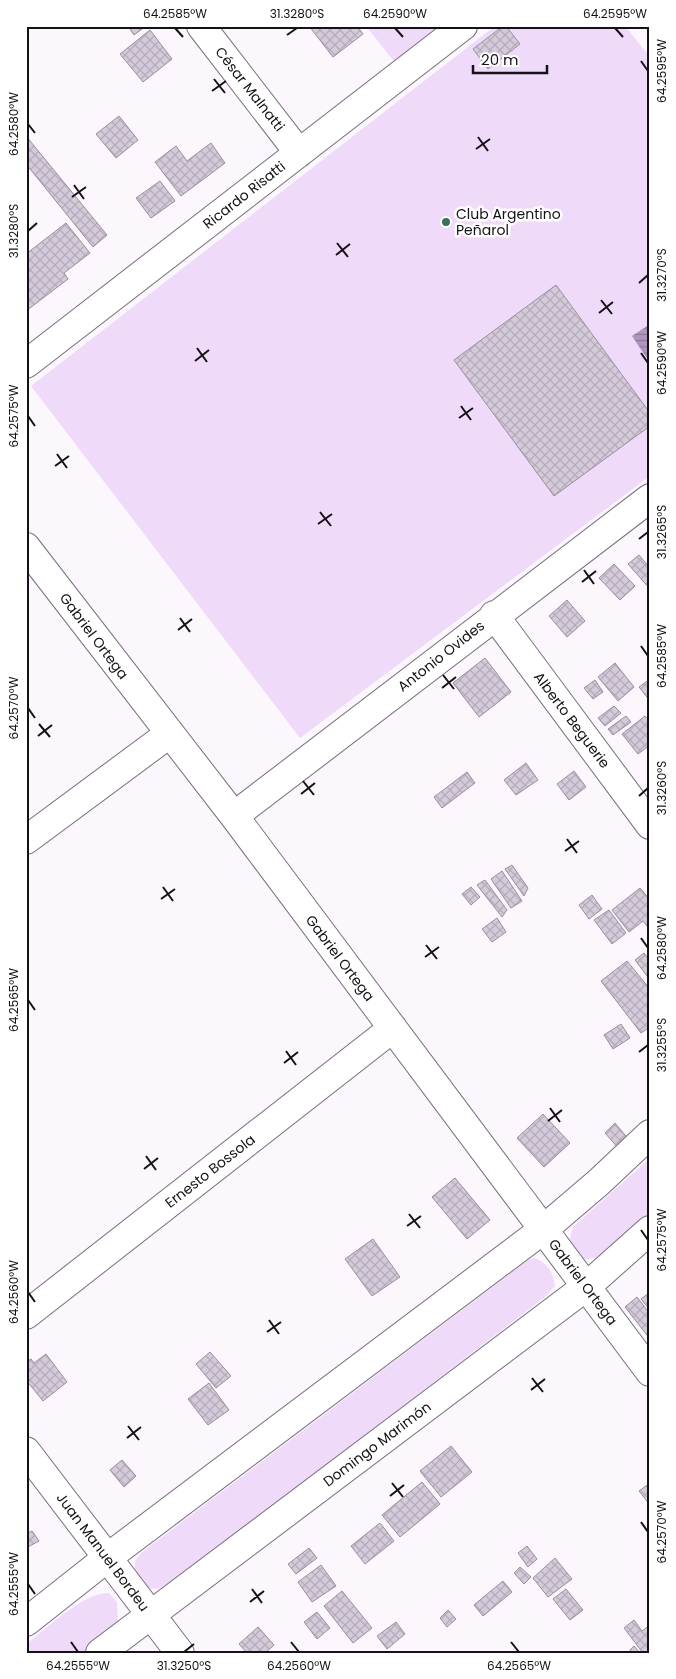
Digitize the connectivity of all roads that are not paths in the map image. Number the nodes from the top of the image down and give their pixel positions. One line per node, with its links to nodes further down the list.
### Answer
1 (201, 26): 3 (street, César Malnatti)
2 (463, 26): 3 (street, Ricardo Risatti)
3 (298, 152): 4 (street, Ricardo Risatti)
4 (26, 364)
5 (650, 498): 7 (street, Antonio Ovides)
6 (26, 547): 8 (street, Gabriel Ortega)
7 (494, 615): 9 (street, Antonio Ovides); 10 (street, Alberto Beguerie)
8 (168, 734): 9 (street, Gabriel Ortega); 11 (street)
9 (234, 816): 12 (street, Gabriel Ortega)
10 (650, 825)
11 (26, 840)
12 (393, 1028): 14 (street, Gabriel Ortega); 17 (street, Ernesto Bossola)
13 (650, 1134): 14 (street)
14 (544, 1229): 16 (street, Gabriel Ortega); 20 (street)
15 (650, 1230): 16 (street, Domingo Marimón)
16 (587, 1286): 18 (street, Gabriel Ortega); 21 (street, Domingo Marimón)
17 (26, 1315)
18 (650, 1372)
19 (26, 1451): 20 (street, Juan Manuel Bordeu)
20 (108, 1558): 21 (street, Juan Manuel Bordeu); 22 (street)
21 (150, 1615): 23 (street, Domingo Marimón); 24 (street, Juan Manuel Bordeu)
22 (26, 1622)
23 (100, 1653)
24 (180, 1653)

